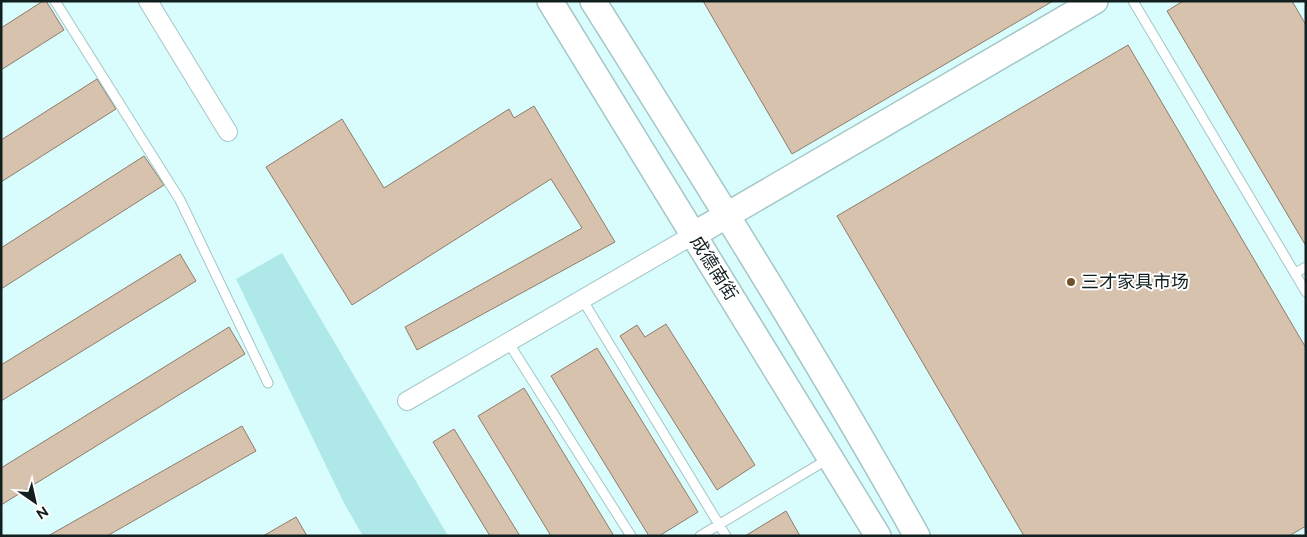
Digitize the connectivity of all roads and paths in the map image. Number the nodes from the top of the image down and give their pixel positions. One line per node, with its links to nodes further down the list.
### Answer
1 (56, 1): 15 (lane)
2 (148, 1): 7 (street)
3 (550, 1): 9 (main road, 成德南街)
4 (593, 1): 8 (main road)
5 (1095, 1): 8 (main road)
6 (1133, 1): 11 (lane)
7 (228, 132)
8 (727, 215): 9 (main road); 23 (main road)
9 (694, 235): 13 (street); 17 (main road, 成德南街)
10 (1306, 267): 11 (lane)
11 (1295, 273): 12 (lane)
12 (1306, 292)
13 (582, 299): 14 (street); 18 (lane)
14 (508, 342): 16 (street); 19 (lane)
15 (268, 382)
16 (407, 401)
17 (830, 457): 18 (lane); 22 (main road, 成德南街)
18 (719, 524): 20 (lane); 21 (lane)
19 (631, 536)
20 (700, 536)
21 (726, 536)
22 (878, 536)
23 (917, 536)

